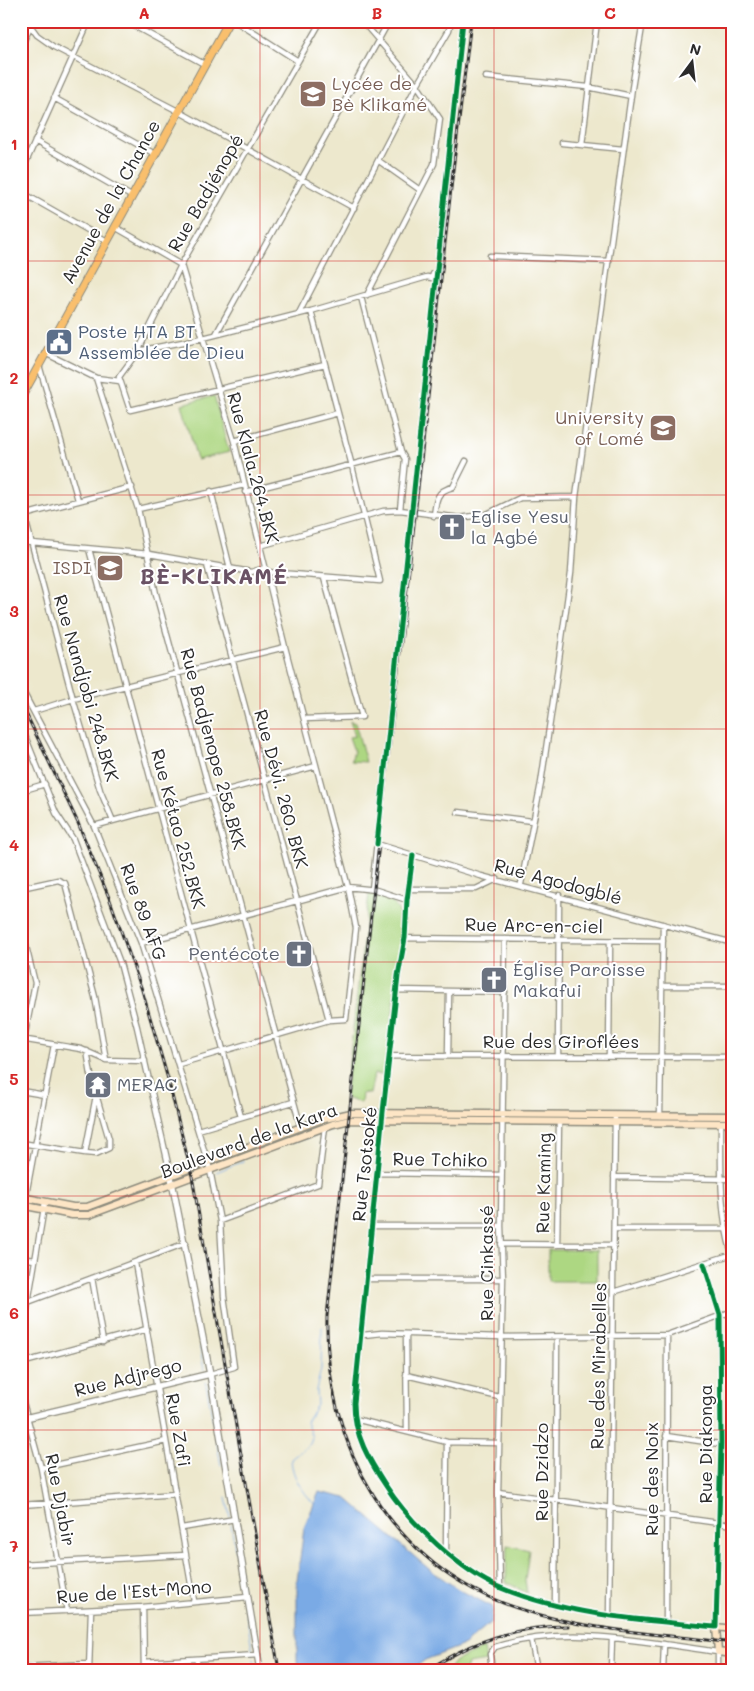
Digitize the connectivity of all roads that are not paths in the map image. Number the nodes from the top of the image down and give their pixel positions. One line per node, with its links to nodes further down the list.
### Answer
1 (27, 21): 13 (street)
2 (89, 21): 17 (street)
3 (125, 21): 19 (street)
4 (228, 21): 19 (main road, Avenue de la Chance)
5 (235, 21): 18 (street)
6 (321, 21): 18 (street, Rue Badjénopé)
7 (362, 21): 15 (street)
8 (389, 21): 15 (street)
9 (451, 21): 21 (street)
10 (463, 21): 41 (street)
11 (598, 21): 22 (street)
12 (643, 21): 23 (street)
13 (30, 28): 14 (street); 17 (street)
14 (24, 37): 16 (street)
15 (379, 41): 21 (street); 34 (street)
16 (21, 46)
17 (73, 57): 24 (street); 25 (street)
18 (298, 61): 29 (street, Rue Badjénopé)
19 (204, 64): 25 (main road, Avenue de la Chance)
20 (486, 78): 22 (street)
21 (417, 85): 32 (street); 35 (street)
22 (588, 87): 23 (street); 28 (street)
23 (631, 96): 30 (street)
24 (54, 98): 26 (street); 31 (street)
25 (178, 111): 29 (street); 31 (main road, Avenue de la Chance)
26 (35, 141): 33 (street); 37 (street)
27 (562, 143): 28 (street)
28 (582, 145): 30 (street)
29 (246, 149): 34 (street); 44 (street, Rue Badjénopé)
30 (623, 149): 43 (street)
31 (155, 154): 37 (main road, Avenue de la Chance)
32 (379, 161): 35 (street); 38 (street)
33 (21, 173)
34 (301, 179): 38 (street); 49 (street)
35 (420, 190): 45 (street)
36 (21, 192): 40 (street)
37 (131, 196): 39 (main road, Avenue de la Chance)
38 (354, 208): 48 (street)
39 (114, 227): 40 (main road, Avenue de la Chance); 44 (street)
40 (107, 240): 52 (main road, Avenue de la Chance)
41 (438, 253): 45 (street); 73 (street)
42 (490, 256): 43 (street)
43 (609, 261): 68 (street)
44 (181, 265): 50 (street, Rue Klala.264.BKK); 51 (street, Rue Badjénopé)
45 (368, 295): 46 (street)
46 (361, 297): 47 (street); 61 (street)
47 (311, 311): 48 (street); 53 (street)
48 (300, 313): 49 (street)
49 (216, 334): 50 (street)
50 (203, 338): 51 (street); 57 (street, Rue Klala.264.BKK)
51 (138, 351): 56 (street, Rue Badjénopé)
52 (45, 353): 54 (main road, Avenue de la Chance); 55 (street)
53 (325, 364): 57 (street); 59 (street)
54 (39, 365): 58 (main road, Avenue de la Chance); 69 (street)
55 (96, 378): 56 (street); 65 (street, Rue Badjenope 258.BKK)
56 (120, 381): 57 (street)
57 (218, 388): 60 (street, Rue Klala.264.BKK)
58 (21, 398)
59 (338, 413): 60 (street); 63 (street)
60 (234, 441): 64 (street, Rue Klala.264.BKK)
61 (401, 452): 63 (street); 72 (street)
62 (466, 461): 76 (street)
63 (352, 466): 67 (street); 75 (street)
64 (244, 485): 66 (street); 67 (street, Rue Klala.264.BKK)
65 (132, 487): 69 (street); 71 (street, Rue Badjenope 258.BKK)
66 (211, 491): 71 (street); 83 (street)
67 (245, 492): 79 (street, Rue Klala.264.BKK)
68 (576, 497): 76 (street); 103 (street)
69 (78, 500): 74 (street)
70 (21, 503): 74 (street, Rue Nandjobi 248.BKK)
71 (138, 509): 81 (street, Rue Badjenope 258.BKK)
72 (400, 510): 73 (street); 75 (street)
73 (412, 512): 76 (street); 105 (street)
74 (24, 515): 78 (street, Rue Nandjobi 248.BKK)
75 (365, 516): 79 (street); 85 (street)
76 (434, 516)
77 (21, 542): 78 (street)
78 (32, 544): 80 (street); 91 (street, Rue Nandjobi 248.BKK)
79 (260, 546): 84 (street, Rue Klala.264.BKK)
80 (89, 549): 81 (street); 89 (street, Rue Kétao 252.BKK)
81 (148, 554): 82 (street); 88 (street, Rue Badjenope 258.BKK)
82 (207, 565): 83 (street); 87 (street, Rue Dévi. 260. BKK)
83 (230, 568): 84 (street)
84 (266, 570): 85 (street); 86 (street, Rue Klala.264.BKK)
85 (324, 578): 93 (street)
86 (285, 647): 87 (street); 93 (street, Rue Klala.264.BKK)
87 (234, 660): 88 (street); 96 (street, Rue Dévi. 260. BKK)
88 (179, 674): 89 (street); 99 (street, Rue Badjenope 258.BKK)
89 (127, 687): 91 (street); 100 (street, Rue Kétao 252.BKK)
90 (21, 688): 92 (street, Rue 89 AFG)
91 (73, 699): 92 (street); 102 (street, Rue Nandjobi 248.BKK)
92 (34, 711): 104 (street, Rue 89 AFG)
93 (304, 718): 95 (street, Rue Klala.264.BKK)
94 (21, 726): 97 (street)
95 (316, 766): 96 (street); 109 (street, Rue Klala.264.BKK)
96 (264, 781): 99 (street); 115 (street, Rue Dévi. 260. BKK)
97 (45, 784): 98 (street); 146 (street)
98 (21, 791)
99 (211, 794): 100 (street); 116 (street, Rue Badjenope 258.BKK)
100 (158, 808): 102 (street); 119 (street, Rue Kétao 252.BKK)
101 (458, 812): 103 (street)
102 (113, 821): 104 (street)
103 (532, 821): 108 (street)
104 (94, 826): 125 (street, Rue 89 AFG)
105 (377, 844): 106 (street, Rue Agodogblé); 111 (street)
106 (413, 855): 107 (street, Rue Agodogblé); 112 (street, Rue Tsotsoké)
107 (497, 879): 108 (street, Rue Agodogblé); 112 (street)
108 (520, 884): 113 (street, Rue Agodogblé)
109 (348, 887): 111 (street); 115 (street); 132 (street, Rue Klala.264.BKK)
110 (21, 888): 145 (street)
111 (367, 888): 114 (street)
112 (408, 889): 114 (street, Rue Tsotsoké)
113 (559, 895): 117 (street, Rue Agodogblé); 122 (street)
114 (407, 900): 120 (street, Rue Tsotsoké)
115 (297, 902): 116 (street); 132 (street, Rue Dévi. 260. BKK)
116 (244, 916): 119 (street); 133 (street, Rue Badjenope 258.BKK)
117 (663, 924): 124 (street); 126 (street, Rue Agodogblé)
118 (21, 926): 134 (street)
119 (191, 930): 125 (street); 137 (street, Rue Kétao 252.BKK)
120 (405, 938): 121 (street, Rue Arc-en-ciel); 129 (street, Rue Tsotsoké)
121 (505, 939): 122 (street, Rue Arc-en-ciel); 131 (street, Rue Cinkassé)
122 (559, 940): 123 (street, Rue Arc-en-ciel); 141 (street)
123 (610, 941): 124 (street, Rue Arc-en-ciel); 142 (street)
124 (663, 941): 127 (street)
125 (141, 943): 147 (street, Rue 89 AFG)
126 (733, 943)
127 (663, 986): 128 (street); 143 (street)
128 (732, 986): 144 (street)
129 (397, 990): 130 (street); 138 (street, Rue Tsotsoké)
130 (449, 992): 131 (street); 139 (street)
131 (505, 992): 140 (street, Rue Cinkassé)
132 (329, 1020): 133 (street)
133 (276, 1037): 137 (street); 151 (street, Rue Badjenope 258.BKK)
134 (23, 1039): 135 (street)
135 (54, 1045): 136 (street); 150 (street)
136 (87, 1051): 145 (street); 149 (street)
137 (223, 1051): 147 (street); 156 (street, Rue Kétao 252.BKK)
138 (390, 1056): 139 (street, Rue des Giroflées); 153 (street, Rue Tsotsoké)
139 (448, 1056): 140 (street, Rue des Giroflées)
140 (504, 1056): 141 (street, Rue des Giroflées); 152 (street, Rue Cinkassé)
141 (558, 1056): 142 (street, Rue des Giroflées)
142 (609, 1056): 143 (street, Rue des Giroflées)
143 (662, 1056): 144 (street, Rue des Giroflées); 154 (street)
144 (732, 1057)
145 (106, 1060): 146 (street)
146 (145, 1061): 174 (street)
147 (179, 1064): 164 (street, Rue 89 AFG)
148 (21, 1091): 150 (street)
149 (96, 1093): 167 (street); 167 (street)
150 (44, 1095): 166 (street)
151 (293, 1102): 156 (street); 162 (street, Rue Badjenope 258.BKK)
152 (503, 1115): 153 (main road, Boulevard de la Kara); 158 (main road, Boulevard de la Kara); 159 (main road, Boulevard de la Kara); 170 (street, Rue Cinkassé)
153 (383, 1116): 157 (main road, Boulevard de la Kara); 169 (street, Rue Tsotsoké)
154 (660, 1116): 155 (main road, Boulevard de la Kara); 158 (main road, Boulevard de la Kara)
155 (733, 1116)
156 (240, 1117): 164 (street)
157 (342, 1118): 162 (main road, Boulevard de la Kara); 163 (main road, Boulevard de la Kara)
158 (615, 1119): 159 (main road, Boulevard de la Kara); 160 (main road, Boulevard de la Kara); 171 (street, Rue des Mirabelles)
159 (559, 1122): 186 (street, Rue Kaming)
160 (721, 1123): 161 (main road, Boulevard de la Kara); 172 (street)
161 (733, 1123)
162 (300, 1126): 168 (main road, Boulevard de la Kara)
163 (325, 1127): 168 (main road, Boulevard de la Kara); 179 (street)
164 (198, 1130): 168 (street, Rue 89 AFG)
165 (21, 1143): 166 (street)
166 (35, 1146): 167 (street); 175 (street)
167 (85, 1153)
168 (208, 1164): 174 (main road, Boulevard de la Kara); 179 (street, Rue 89 AFG)
169 (378, 1173): 170 (street, Rue Tchiko); 180 (street, Rue Tsotsoké)
170 (501, 1175): 181 (street, Rue Cinkassé)
171 (614, 1177): 172 (street); 182 (street, Rue des Mirabelles)
172 (721, 1179): 173 (street); 183 (street)
173 (733, 1179)
174 (172, 1180): 176 (main road, Boulevard de la Kara); 178 (main road, Boulevard de la Kara); 184 (street)
175 (23, 1198): 176 (main road, Boulevard de la Kara); 177 (street)
176 (45, 1202): 178 (street)
177 (23, 1206): 178 (main road, Boulevard de la Kara)
178 (44, 1210): 190 (street)
179 (220, 1221): 210 (street, Rue 89 AFG)
180 (372, 1226): 181 (street); 194 (street, Rue Tsotsoké)
181 (500, 1226): 185 (street, Rue Cinkassé)
182 (614, 1229): 183 (street); 187 (street, Rue des Mirabelles)
183 (724, 1229): 188 (street)
184 (186, 1243): 191 (street); 211 (street)
185 (501, 1244): 186 (street); 195 (street, Rue Cinkassé)
186 (557, 1245): 187 (street)
187 (613, 1245): 196 (street, Rue des Mirabelles)
188 (733, 1254): 192 (street)
189 (21, 1258): 190 (street)
190 (35, 1260): 197 (street)
191 (135, 1263): 193 (street); 200 (street, Rue Zafi)
192 (704, 1264): 196 (street); 199 (street, Rue Diakonga)
193 (92, 1278): 197 (street); 207 (street)
194 (366, 1279): 195 (street); 201 (street, Rue Tsotsoké)
195 (502, 1279): 204 (street, Rue Cinkassé)
196 (613, 1292): 206 (street, Rue des Mirabelles)
197 (28, 1302): 208 (street)
198 (733, 1311): 199 (street)
199 (720, 1315): 203 (street); 223 (street, Rue Diakonga)
200 (147, 1329): 207 (street); 213 (street, Rue Zafi)
201 (363, 1335): 202 (street); 217 (street, Rue Tsotsoké)
202 (406, 1335): 204 (street); 212 (street)
203 (667, 1335): 206 (street); 219 (street, Rue des Noix)
204 (500, 1337): 205 (street); 215 (street, Rue Cinkassé)
205 (557, 1337): 206 (street); 228 (street, Rue Dzidzo)
206 (613, 1337): 231 (street, Rue des Mirabelles)
207 (103, 1342): 209 (street)
208 (21, 1344)
209 (21, 1363)
210 (234, 1368): 211 (street, Rue Adjrego)
211 (210, 1374): 213 (street, Rue Adjrego); 233 (street)
212 (406, 1375): 215 (street); 218 (street)
213 (157, 1387): 216 (street, Rue Adjrego); 220 (street, Rue Zafi)
214 (21, 1395): 216 (street, Rue Djabir)
215 (499, 1398): 222 (street, Rue Cinkassé)
216 (25, 1418): 225 (street, Rue Djabir)
217 (355, 1419): 218 (street); 237 (street, Rue Tsotsoké)
218 (407, 1431): 221 (street)
219 (666, 1436): 223 (street); 232 (street, Rue des Noix)
220 (166, 1441): 225 (street); 227 (street, Rue Zafi)
221 (447, 1442): 222 (street); 237 (street)
222 (498, 1443): 226 (street, Rue Cinkassé)
223 (720, 1444): 224 (street); 234 (street, Rue Diakonga)
224 (733, 1446)
225 (41, 1468): 229 (street, Rue Djabir)
226 (498, 1492): 228 (street); 241 (street, Rue Cinkassé)
227 (176, 1494): 229 (street); 236 (street, Rue Zafi)
228 (556, 1501): 231 (street); 244 (street, Rue Dzidzo)
229 (47, 1502): 230 (street); 239 (street, Rue Djabir)
230 (21, 1504)
231 (611, 1508): 232 (street); 249 (street, Rue des Mirabelles)
232 (666, 1516): 234 (street); 250 (street, Rue des Noix)
233 (235, 1519): 236 (street); 242 (street)
234 (719, 1523): 235 (street); 251 (street, Rue Diakonga)
235 (733, 1525)
236 (182, 1528): 238 (street, Rue Zafi)
237 (446, 1551): 241 (street, Rue Tsotsoké)
238 (186, 1555): 239 (street); 243 (street, Rue Zafi)
239 (58, 1562): 240 (street); 247 (street, Rue Djabir)
240 (21, 1564)
241 (500, 1588): 244 (street, Rue Tsotsoké)
242 (248, 1597): 243 (street, Rue de l'Est-Mono); 258 (street)
243 (194, 1601): 245 (street, Rue de l'Est-Mono)
244 (555, 1606): 249 (street, Rue Tsotsoké)
245 (143, 1607): 246 (street, Rue de l'Est-Mono); 260 (street)
246 (90, 1610): 247 (street, Rue de l'Est-Mono); 261 (street)
247 (67, 1611): 248 (street, Rue de l'Est-Mono)
248 (21, 1613)
249 (609, 1616): 250 (street, Rue Tsotsoké)
250 (666, 1622): 251 (street, Rue Tsotsoké)
251 (716, 1627): 252 (main road); 256 (main road)
252 (733, 1629)
253 (612, 1638): 254 (street); 255 (street); 269 (street)
254 (531, 1639): 267 (street); 268 (street)
255 (664, 1644): 256 (street); 270 (street)
256 (718, 1652): 257 (main road); 271 (street)
257 (733, 1654)
258 (258, 1656): 259 (street); 266 (street)
259 (197, 1659): 260 (street); 265 (street)
260 (144, 1662): 264 (street)
261 (89, 1667): 263 (street)
262 (21, 1668): 263 (street)
263 (39, 1668)
264 (144, 1670)
265 (197, 1670)
266 (260, 1670)
267 (492, 1670)
268 (537, 1670)
269 (612, 1670)
270 (663, 1670)
271 (718, 1670)

